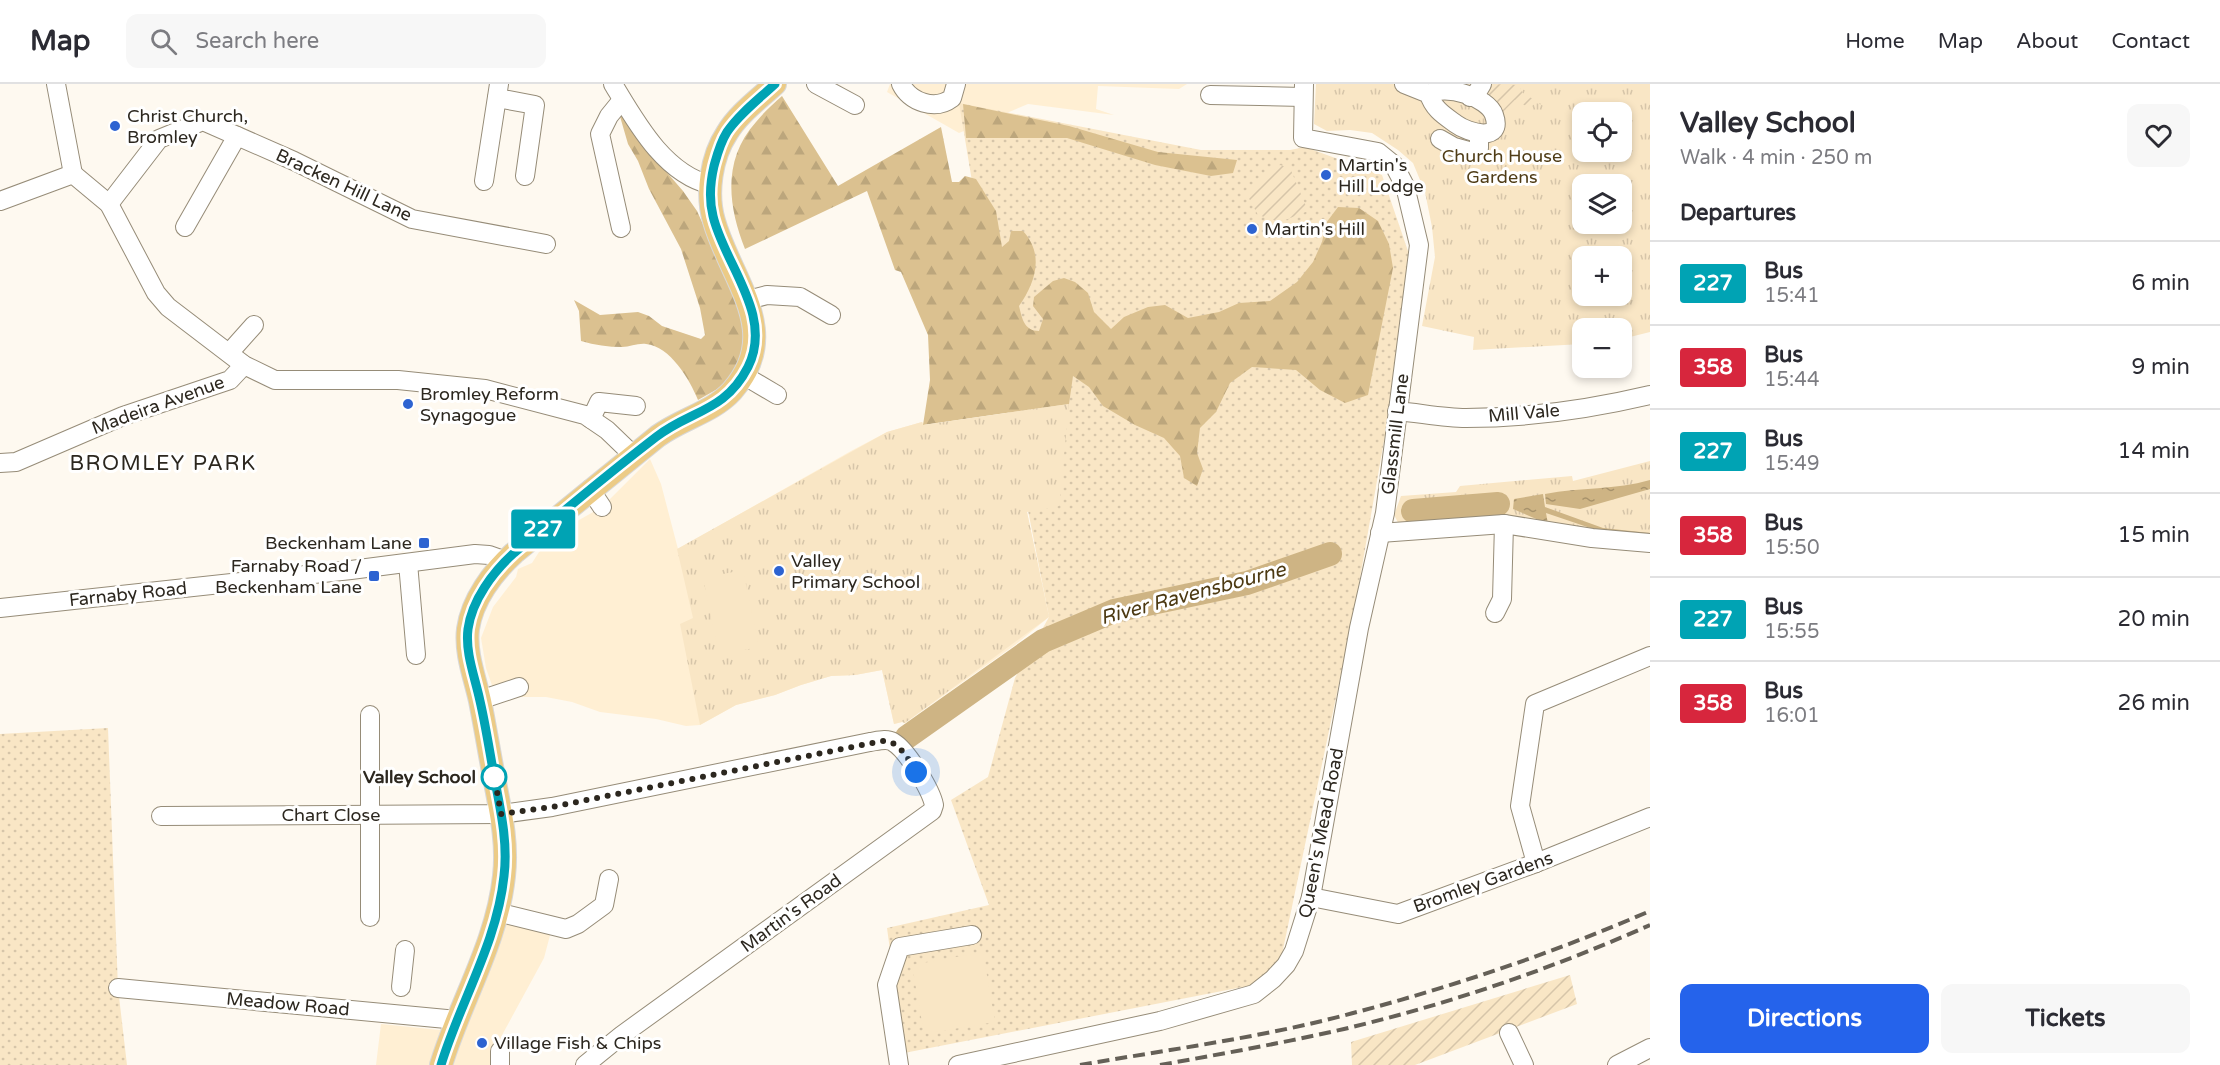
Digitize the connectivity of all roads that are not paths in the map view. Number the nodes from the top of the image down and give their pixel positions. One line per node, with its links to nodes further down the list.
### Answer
1 (56, 84): 18 (street)
2 (775, 84): 21 (main road)
3 (816, 84): 14 (street)
4 (901, 84): 5 (street)
5 (956, 84)
6 (1404, 84): 12 (street)
7 (1240, 90): 8 (street); 13 (street)
8 (1304, 90): 36 (street, Glassmill Lane)
9 (1476, 90): 12 (street); 15 (street)
10 (498, 91): 19 (street); 20 (street)
11 (621, 91): 21 (street); 25 (street)
12 (1430, 94): 15 (street)
13 (1210, 95)
14 (855, 105)
15 (1479, 134): 17 (street)
16 (237, 136): 23 (street, Bracken Hill Lane); 24 (street); 26 (street, Bracken Hill Lane)
17 (1440, 139)
18 (73, 174): 22 (street); 23 (street)
19 (525, 176)
20 (484, 181)
21 (711, 185): 27 (main road)
22 (0, 201)
23 (109, 204): 30 (street)
24 (185, 227)
25 (621, 228)
26 (546, 244)
27 (748, 300): 28 (street); 32 (main road)
28 (831, 315)
29 (254, 325): 30 (street)
30 (229, 353): 31 (street)
31 (244, 365): 37 (street); 39 (street, Madeira Avenue)
32 (743, 375): 33 (street); 38 (main road)
33 (777, 395)
34 (1650, 395): 36 (street, Mill Vale)
35 (636, 406): 37 (street)
36 (1397, 411): 41 (street, Glassmill Lane)
37 (591, 419): 38 (street)
38 (633, 455): 43 (main road)
39 (0, 463)
40 (1504, 524): 41 (street); 42 (street); 46 (street)
41 (1380, 533): 59 (street, Queen's Mead Road)
42 (1650, 543)
43 (506, 561): 44 (street, Farnaby Road); 50 (main road)
44 (408, 563): 45 (street, Farnaby Road); 47 (street)
45 (0, 608)
46 (1496, 613)
47 (416, 655)
48 (1650, 656): 57 (street)
49 (519, 687): 50 (street)
50 (480, 700): 54 (main road)
51 (370, 716): 53 (street)
52 (892, 742): 54 (street, Chart Close); 70 (street, Martin's Road)
53 (371, 814): 54 (street, Chart Close); 55 (street, Chart Close); 61 (street)
54 (501, 814): 60 (main road)
55 (161, 816)
56 (1650, 817): 57 (street, Bromley Gardens)
57 (1536, 863): 59 (street, Bromley Gardens)
58 (609, 879): 60 (street)
59 (1311, 897): 72 (street, Queen's Mead Road)
60 (498, 912): 66 (main road)
61 (370, 917)
62 (972, 934): 71 (street)
63 (405, 950): 65 (street)
64 (118, 988): 65 (street, Meadow Road)
65 (400, 1000): 66 (street, Meadow Road)
66 (457, 1020): 69 (main road)
67 (1509, 1033): 73 (street)
68 (1650, 1048): 74 (street)
69 (441, 1065)
70 (585, 1065)
71 (899, 1065)
72 (958, 1065)
73 (1524, 1065)
74 (1617, 1065)

